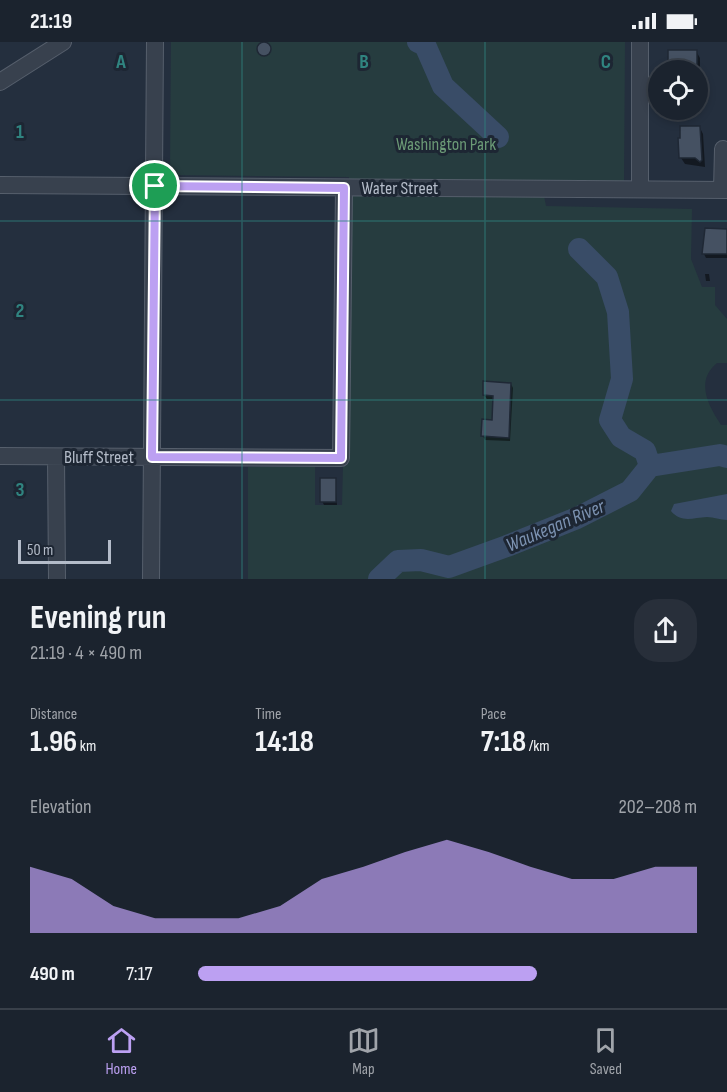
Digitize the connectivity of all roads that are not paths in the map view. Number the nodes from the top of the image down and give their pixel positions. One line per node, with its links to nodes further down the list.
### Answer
1 (63, 42): 4 (street)
2 (155, 42): 9 (street)
3 (640, 42): 5 (street)
4 (0, 81)
5 (640, 86): 6 (street); 11 (street)
6 (648, 86)
7 (723, 149): 12 (street)
8 (0, 185): 9 (street, Water Street)
9 (155, 186): 10 (street, Water Street); 15 (street)
10 (344, 188): 11 (street, Water Street); 15 (street, Bluff Street)
11 (640, 189): 12 (street, Water Street)
12 (725, 190)
13 (0, 456): 14 (street, Bluff Street)
14 (56, 457): 15 (street, Bluff Street); 16 (street)
15 (152, 457): 17 (street)
16 (57, 579)
17 (151, 579)

